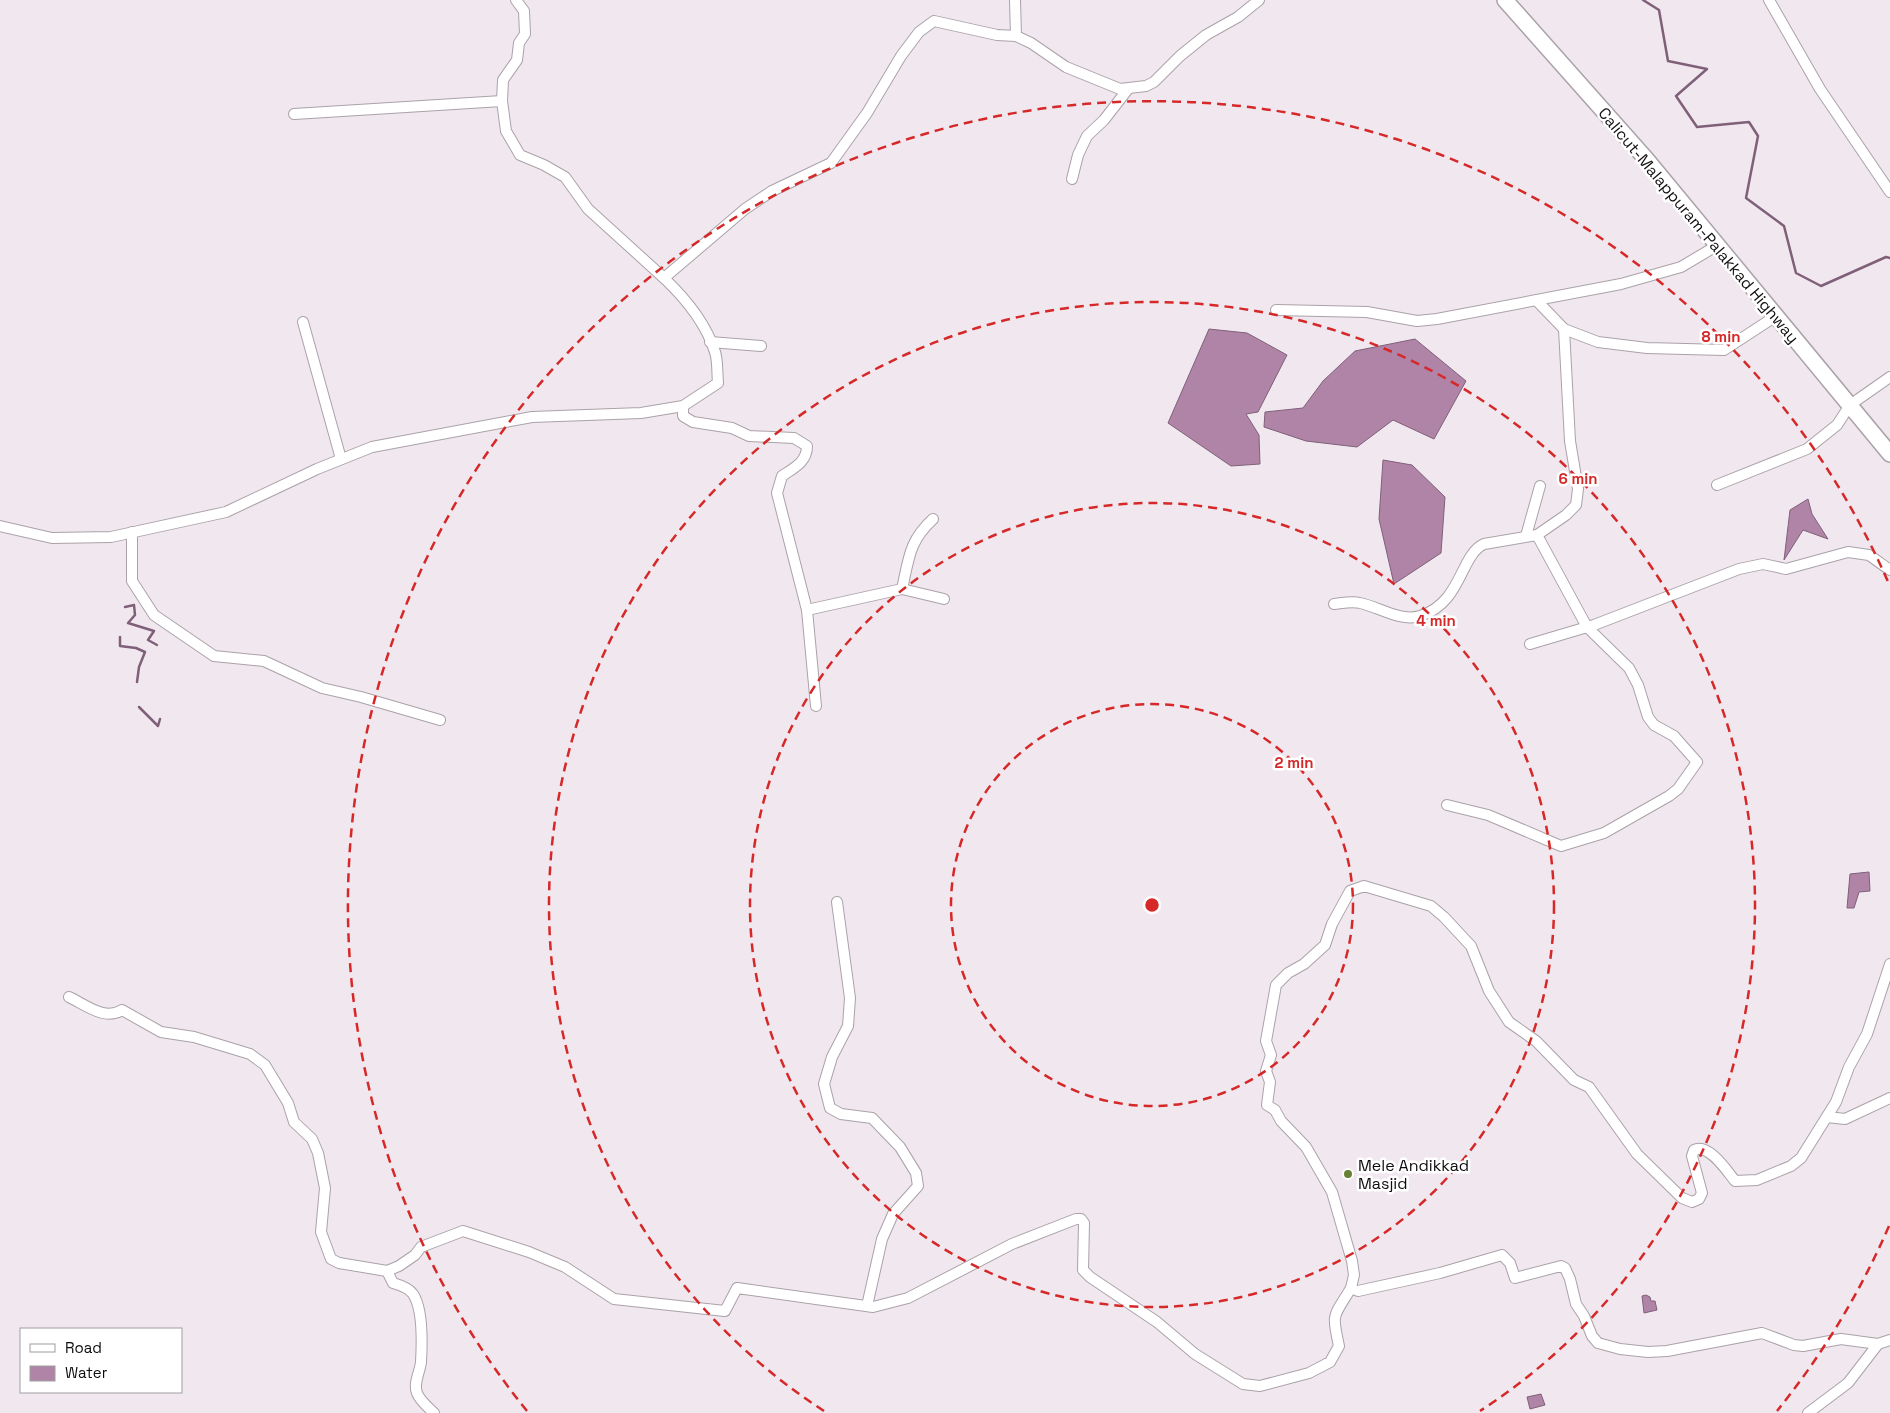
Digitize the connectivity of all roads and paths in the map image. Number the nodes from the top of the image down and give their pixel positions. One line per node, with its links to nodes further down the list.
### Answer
1 (516, 0): 8 (street)
2 (1015, 0): 6 (street)
3 (1259, 0): 7 (street)
4 (1505, 0): 12 (highway, Calicut-Malappuram-Palakkad Highway)
5 (1769, 0): 11 (street)
6 (1016, 36): 7 (street); 13 (street)
7 (1128, 88): 10 (street)
8 (502, 101): 9 (street); 13 (street)
9 (294, 114)
10 (1072, 179)
11 (1890, 192)
12 (1718, 245): 14 (street); 16 (highway, Calicut-Malappuram-Palakkad Highway)
13 (664, 278): 19 (street)
14 (1537, 301): 15 (street); 18 (street)
15 (1276, 310)
16 (1776, 316): 18 (street); 22 (highway, Calicut-Malappuram-Palakkad Highway)
17 (303, 322): 25 (street)
18 (1564, 329): 31 (street)
19 (710, 342): 20 (street); 23 (street)
20 (760, 346)
21 (1890, 377): 22 (street)
22 (1850, 405): 24 (highway, Calicut-Malappuram-Palakkad Highway); 26 (street)
23 (683, 406): 25 (street); 36 (street)
24 (1890, 454)
25 (341, 460): 30 (street)
26 (1717, 485)
27 (1540, 486): 31 (street)
28 (933, 519): 33 (street)
29 (0, 526): 30 (street)
30 (132, 532): 40 (street)
31 (1531, 536): 35 (street); 37 (street)
32 (1890, 570): 37 (street)
33 (902, 588): 34 (street); 36 (street)
34 (944, 599)
35 (1334, 604)
36 (807, 610): 39 (street)
37 (1586, 628): 38 (street); 41 (street)
38 (1530, 644)
39 (816, 706)
40 (440, 720)
41 (1447, 805)
42 (837, 902): 49 (street)
43 (1890, 964): 46 (street)
44 (69, 997): 47 (street)
45 (1890, 1098): 46 (street)
46 (1827, 1117): 48 (street)
47 (387, 1272): 49 (street); 52 (street)
48 (1351, 1288): 49 (street); 51 (street)
49 (867, 1306)
50 (1890, 1340): 51 (street)
51 (1878, 1344): 53 (street)
52 (434, 1413)
53 (1808, 1413)

